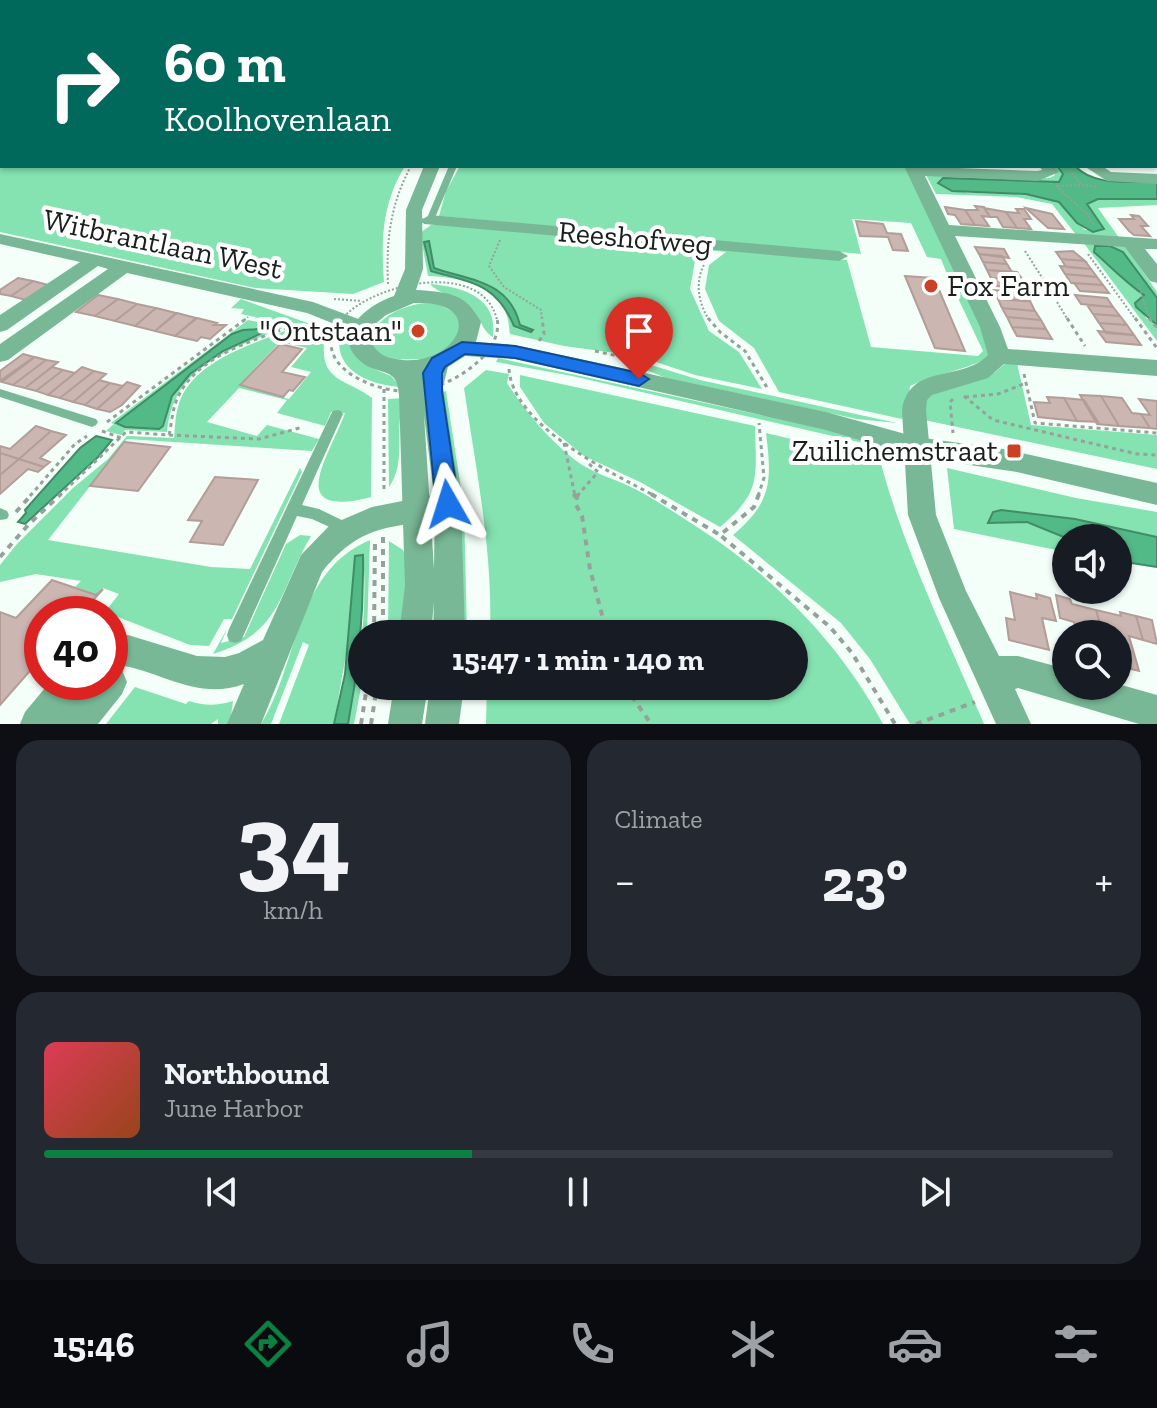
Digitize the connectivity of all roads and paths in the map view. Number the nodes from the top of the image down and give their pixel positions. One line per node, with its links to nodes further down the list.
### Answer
1 (410, 168): 26 (path)
2 (431, 168): 9 (street)
3 (452, 168): 9 (lane)
4 (1048, 168): 6 (street)
5 (1095, 168): 7 (street)
6 (913, 169): 12 (street)
7 (1157, 179)
8 (1056, 186): 11 (path)
9 (422, 221): 10 (street, Reeshofweg); 22 (street)
10 (509, 227): 18 (street, Reeshofweg); 37 (path)
11 (1094, 227)
12 (943, 230): 13 (street); 40 (street)
13 (1016, 235): 15 (street); 25 (path)
14 (0, 239): 20 (street, Witbrantlaan West)
15 (1077, 239): 16 (street); 38 (path)
16 (1131, 243): 17 (street); 24 (street)
17 (1157, 244)
18 (722, 246): 19 (street, Reeshofweg); 47 (path)
19 (839, 256)
20 (95, 260): 21 (street, Witbrantlaan West); 32 (street)
21 (124, 266): 29 (street, Witbrantlaan West); 39 (street)
22 (414, 269): 26 (street); 27 (street)
23 (1136, 275): 35 (path)
24 (1157, 277)
25 (1045, 282)
26 (396, 294): 27 (street); 30 (street)
27 (430, 296): 36 (street)
28 (1057, 302): 43 (path)
29 (313, 308): 30 (street, Witbrantlaan West); 34 (street, Witbrantlaan West)
30 (377, 311): 34 (street)
31 (248, 317): 67 (path)
32 (0, 325)
33 (289, 327): 55 (path)
34 (362, 328): 44 (street)
35 (1157, 328)
36 (466, 342): 41 (street); 42 (street)
37 (538, 343)
38 (1157, 348)
39 (0, 355)
40 (1010, 357): 43 (street); 46 (path); 56 (street)
41 (512, 359): 56 (street); 57 (path)
42 (439, 363): 44 (street); 64 (street)
43 (1096, 364): 45 (street)
44 (397, 368): 66 (street)
45 (1157, 368)
46 (1026, 383): 49 (path); 54 (path)
47 (769, 392)
48 (0, 393): 51 (lane)
49 (966, 397): 58 (path); 59 (path)
50 (337, 414): 65 (lane)
51 (92, 422)
52 (759, 423): 70 (path)
53 (303, 427): 55 (path)
54 (1157, 433)
55 (169, 435): 71 (path)
56 (916, 440): 58 (street); 61 (street); 79 (street)
57 (564, 443): 60 (path); 63 (path)
58 (955, 443): 61 (street)
59 (1157, 455)
60 (581, 457): 63 (path); 70 (path)
61 (1014, 463): 62 (street)
62 (1157, 494)
63 (575, 497): 75 (path)
64 (448, 504): 66 (street); 74 (street)
65 (292, 510): 69 (lane); 76 (lane)
66 (416, 511): 68 (street); 73 (street)
67 (4, 516)
68 (375, 518): 69 (street); 72 (path)
69 (345, 528): 77 (street)
70 (720, 535): 97 (path)
71 (0, 557)
72 (374, 620)
73 (416, 620)
74 (449, 620)
75 (604, 620)
76 (235, 635)
77 (274, 652): 78 (street); 91 (street)
78 (128, 653)
79 (991, 673): 88 (street); 99 (street)
80 (57, 700): 89 (street)
81 (95, 700): 90 (street)
82 (365, 700): 92 (path)
83 (375, 700): 93 (path)
84 (409, 700): 94 (street)
85 (445, 700): 95 (street)
86 (635, 700): 96 (path)
87 (975, 702): 98 (path)
88 (1157, 712)
89 (37, 724)
90 (76, 724)
91 (244, 724)
92 (361, 724)
93 (371, 724)
94 (405, 724)
95 (442, 724)
96 (651, 724)
97 (895, 724)
98 (916, 724)
99 (1014, 724)

